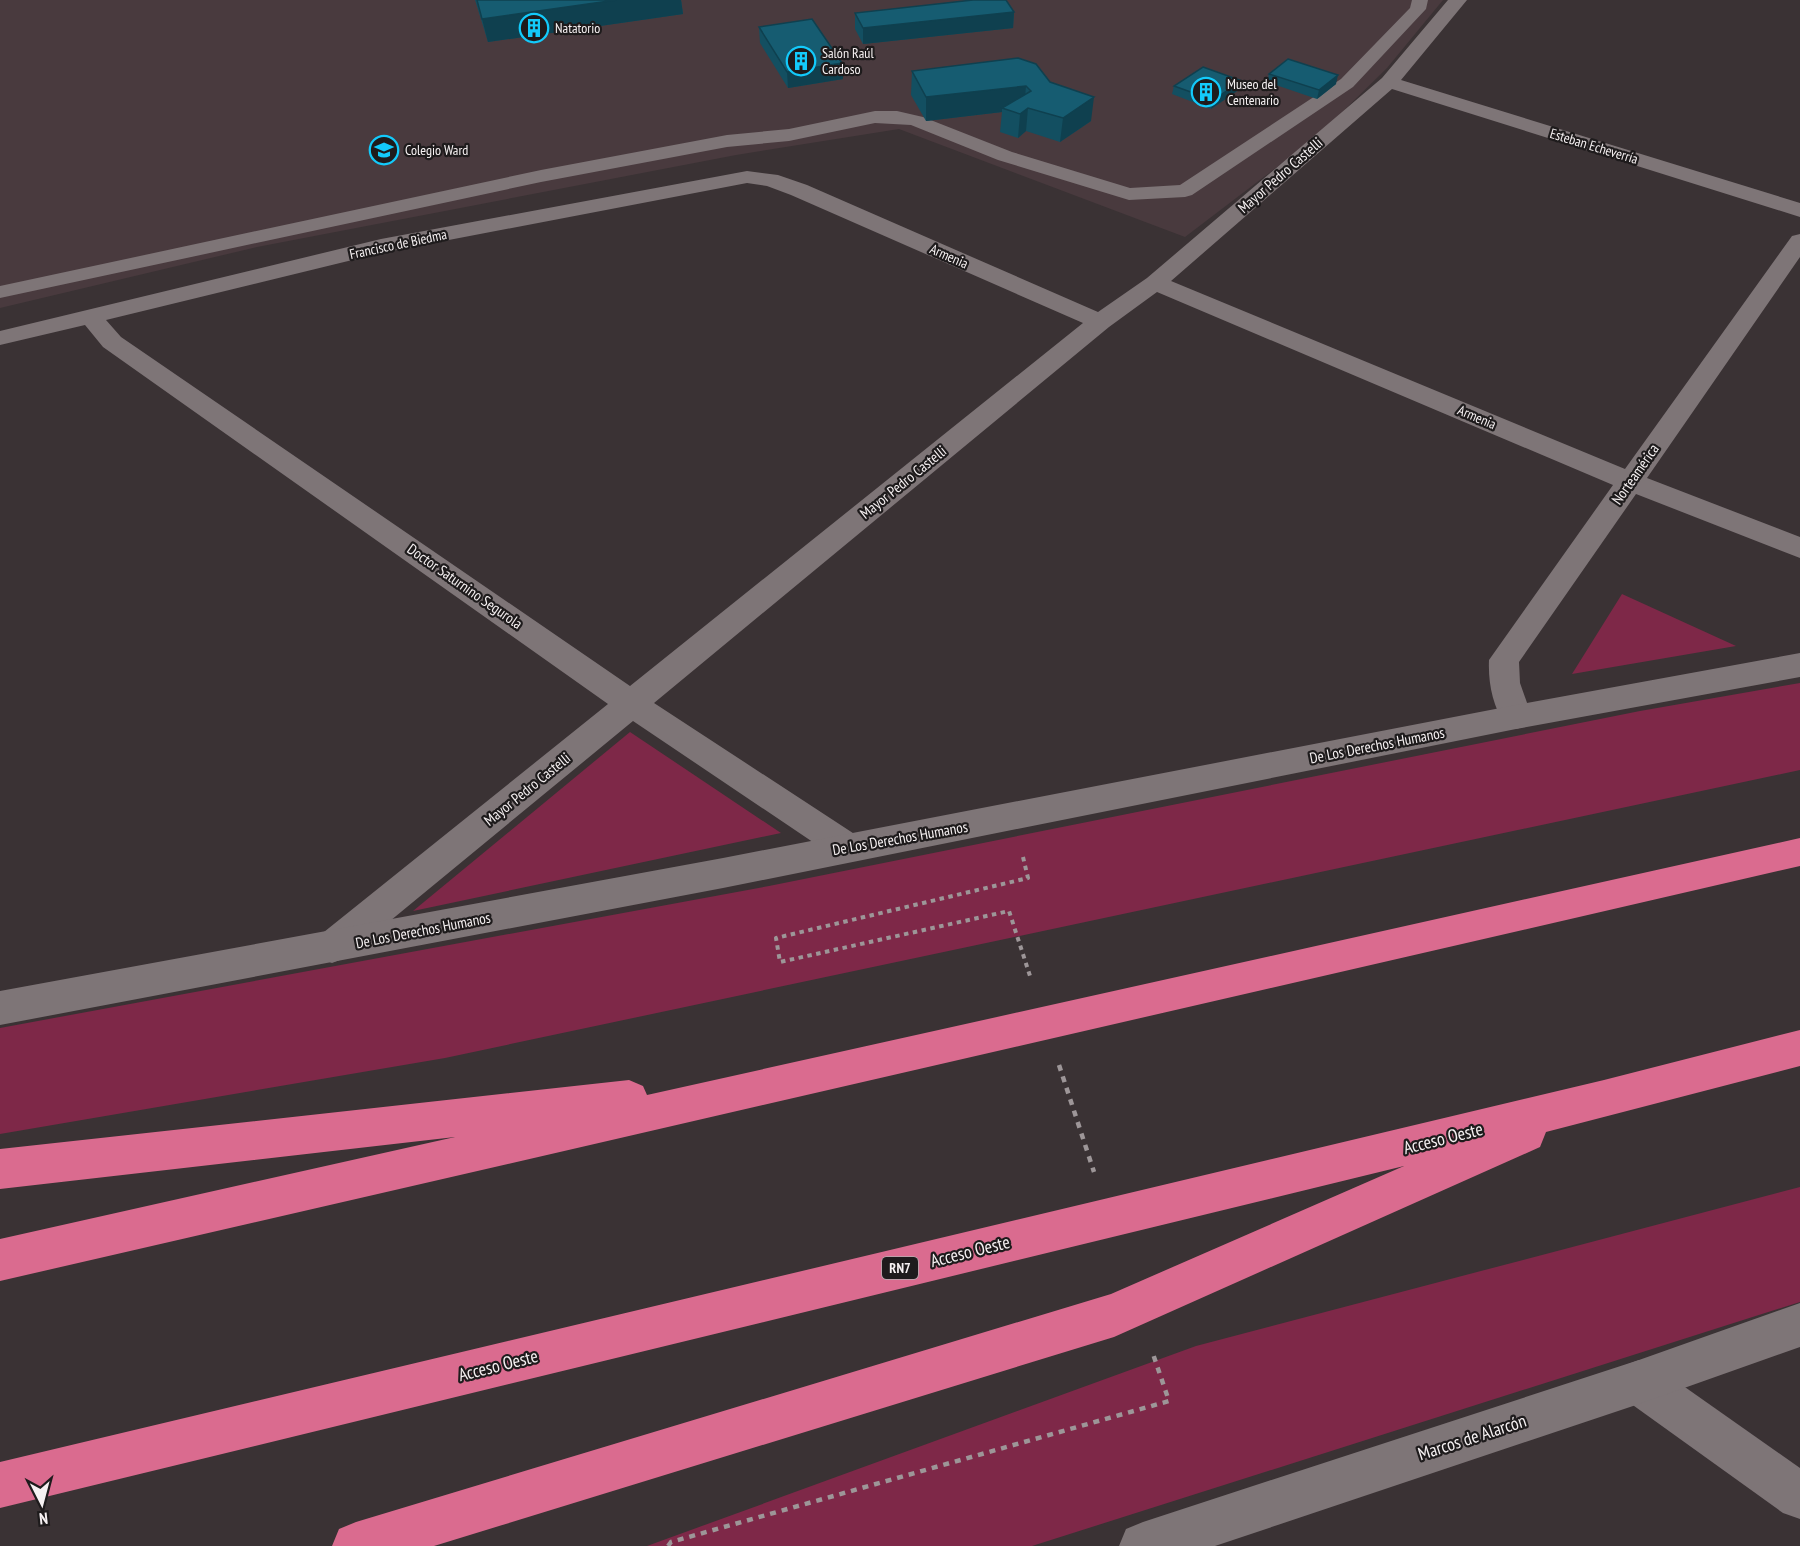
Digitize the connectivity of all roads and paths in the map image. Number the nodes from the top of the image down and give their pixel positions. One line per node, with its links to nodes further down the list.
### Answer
1 (1420, 0): 8 (lane)
2 (1458, 0): 3 (street, Mayor Pedro Castelli)
3 (1389, 82): 5 (street, Esteban Echeverría); 7 (street, Mayor Pedro Castelli)
4 (799, 190): 9 (street, Francisco de Biedma); 10 (street, Armenia)
5 (1800, 210)
6 (1800, 241): 12 (street, Norteamérica)
7 (1155, 283): 10 (street, Mayor Pedro Castelli); 12 (street, Armenia)
8 (0, 292)
9 (90, 316): 11 (street, Francisco de Biedma); 15 (street, Doctor Saturnino Segurola)
10 (1100, 322): 15 (street, Mayor Pedro Castelli)
11 (0, 338)
12 (1630, 481): 13 (street, Armenia); 16 (street, Norteamérica)
13 (1800, 548)
14 (1800, 664): 16 (street, De Los Derechos Humanos)
15 (632, 704): 17 (street, Doctor Saturnino Segurola); 21 (street, Mayor Pedro Castelli)
16 (1516, 717): 17 (street, De Los Derechos Humanos)
17 (847, 847): 21 (street, De Los Derechos Humanos)
18 (1022, 849): 20 (path)
19 (1800, 852): 24 (highway)
20 (776, 938)
21 (332, 947): 22 (street, De Los Derechos Humanos)
22 (0, 1008)
23 (1800, 1048): 25 (highway, Acceso Oeste / RN7)
24 (789, 1080): 26 (highway); 27 (highway)
25 (1604, 1099): 30 (highway, Acceso Oeste / RN7); 32 (highway)
26 (0, 1169)
27 (0, 1260)
28 (1800, 1325): 29 (street, Marcos de Alarcón)
29 (1639, 1382): 31 (street); 33 (street, Marcos de Alarcón)
30 (0, 1485)
31 (1800, 1496)
32 (356, 1546)
33 (1143, 1546)

